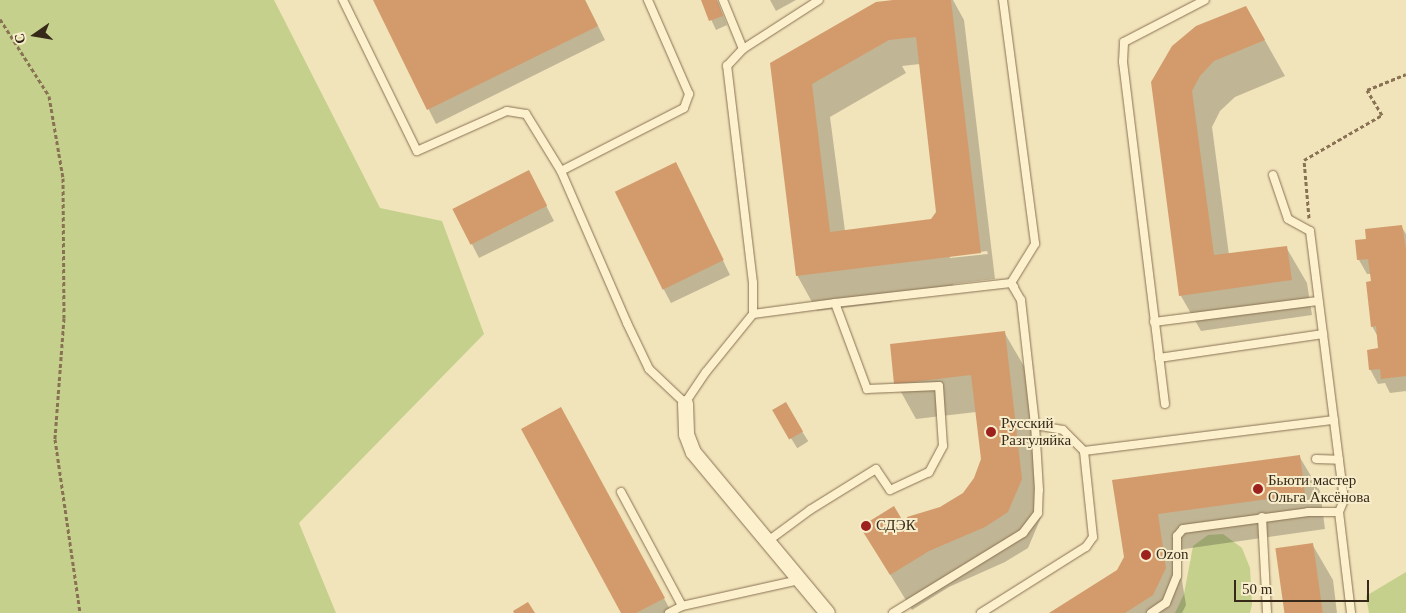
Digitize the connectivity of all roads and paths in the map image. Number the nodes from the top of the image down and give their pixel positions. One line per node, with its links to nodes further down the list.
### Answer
1 (343, 0): 10 (lane)
2 (648, 0): 10 (lane)
3 (724, 0): 8 (lane)
4 (819, 0): 8 (lane)
5 (1003, 0): 13 (lane)
6 (1205, 0): 17 (lane)
7 (0, 18): 33 (path)
8 (743, 49): 16 (lane)
9 (1406, 74): 12 (path)
10 (561, 171): 20 (lane)
11 (1273, 175): 12 (lane)
12 (1310, 231): 14 (lane)
13 (1011, 283): 15 (lane); 23 (lane)
14 (1318, 301): 17 (lane); 18 (lane)
15 (835, 303): 16 (lane); 30 (lane)
16 (753, 314): 20 (lane)
17 (1154, 322): 19 (lane)
18 (1323, 334): 19 (lane); 22 (lane)
19 (1159, 358): 21 (lane)
20 (685, 403): 30 (street)
21 (1165, 404)
22 (1334, 420): 24 (lane); 26 (lane)
23 (1035, 424): 24 (lane); 36 (lane)
24 (1084, 451): 37 (lane)
25 (1316, 459): 26 (lane)
26 (1339, 460): 28 (lane)
27 (621, 492): 32 (lane)
28 (1339, 512): 29 (lane); 40 (lane)
29 (1262, 517): 38 (lane); 39 (lane)
30 (768, 541): 31 (street)
31 (799, 580): 32 (lane); 35 (street)
32 (682, 606): 34 (lane)
33 (80, 613)
34 (669, 613)
35 (827, 613)
36 (893, 613)
37 (981, 613)
38 (1151, 613)
39 (1267, 613)
40 (1351, 613)

